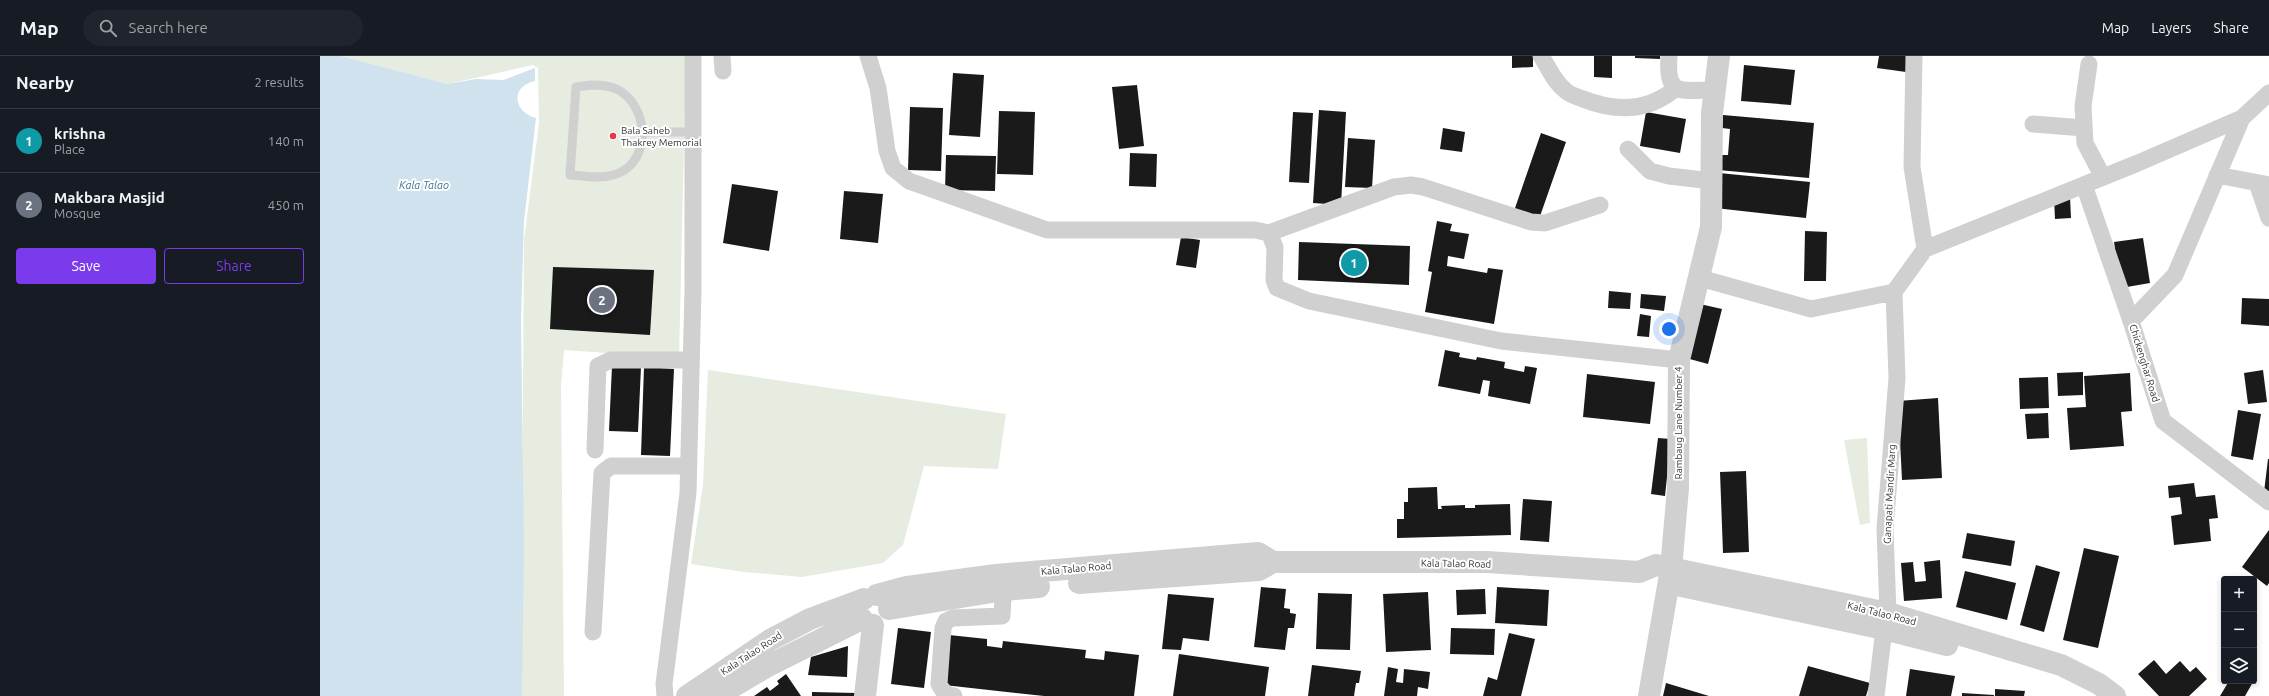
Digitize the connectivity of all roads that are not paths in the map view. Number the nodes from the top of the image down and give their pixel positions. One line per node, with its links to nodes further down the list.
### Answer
1 (693, 56): 15 (street)
2 (868, 56): 24 (street)
3 (1541, 56): 8 (street)
4 (1669, 56): 8 (street)
5 (1719, 56): 9 (street, Rambaug Lane Number 4)
6 (1914, 56): 25 (street)
7 (2089, 64): 13 (street)
8 (1676, 88): 9 (street)
9 (1714, 90): 19 (street, Rambaug Lane Number 4)
10 (2269, 94): 11 (street, Chickenghar Road)
11 (2242, 118): 17 (street, Chickenghar Road); 18 (street)
12 (2033, 124): 13 (street)
13 (2084, 128): 18 (street)
14 (643, 132): 14 (lane); 15 (lane)
15 (693, 132): 29 (street)
16 (1628, 149): 19 (street)
17 (2217, 175): 20 (street); 28 (street, Chickenghar Road)
18 (2103, 177): 21 (street)
19 (1712, 181): 26 (street, Rambaug Lane Number 4)
20 (2263, 184): 23 (street)
21 (2084, 185): 25 (street); 28 (street)
22 (1600, 205): 24 (street)
23 (2269, 218)
24 (1269, 233): 30 (street)
25 (1925, 249): 27 (street)
26 (1700, 278): 27 (street); 30 (street, Rambaug Lane Number 4)
27 (1894, 292): 39 (street, Ganapati Mandir Marg)
28 (2131, 321): 34 (street, Chickenghar Road)
29 (691, 360): 31 (street); 33 (street)
30 (1679, 360): 35 (street, Rambaug Lane Number 4)
31 (595, 450)
32 (620, 457): 33 (street)
33 (688, 461): 40 (street); 42 (street)
34 (2269, 502)
35 (1669, 576): 36 (street, Kala Talao Road); 39 (street, Kala Talao Road); 47 (street, Rambaug Lane Number 4)
36 (1004, 583): 37 (street, Kala Talao Road); 46 (street)
37 (873, 609): 38 (street, Kala Talao Road); 41 (street, Kala Talao Road); 45 (street)
38 (810, 619): 41 (street); 43 (street, Kala Talao Road)
39 (1886, 621): 48 (street, Ganapati Mandir Marg); 49 (street, Kala Talao Road); 50 (street, Kala Talao Road)
40 (593, 632)
41 (819, 640): 44 (street, Kala Talao Road)
42 (665, 696)
43 (687, 696)
44 (717, 696)
45 (865, 696)
46 (954, 696)
47 (1649, 696)
48 (1876, 696)
49 (2091, 696)
50 (2115, 696)

